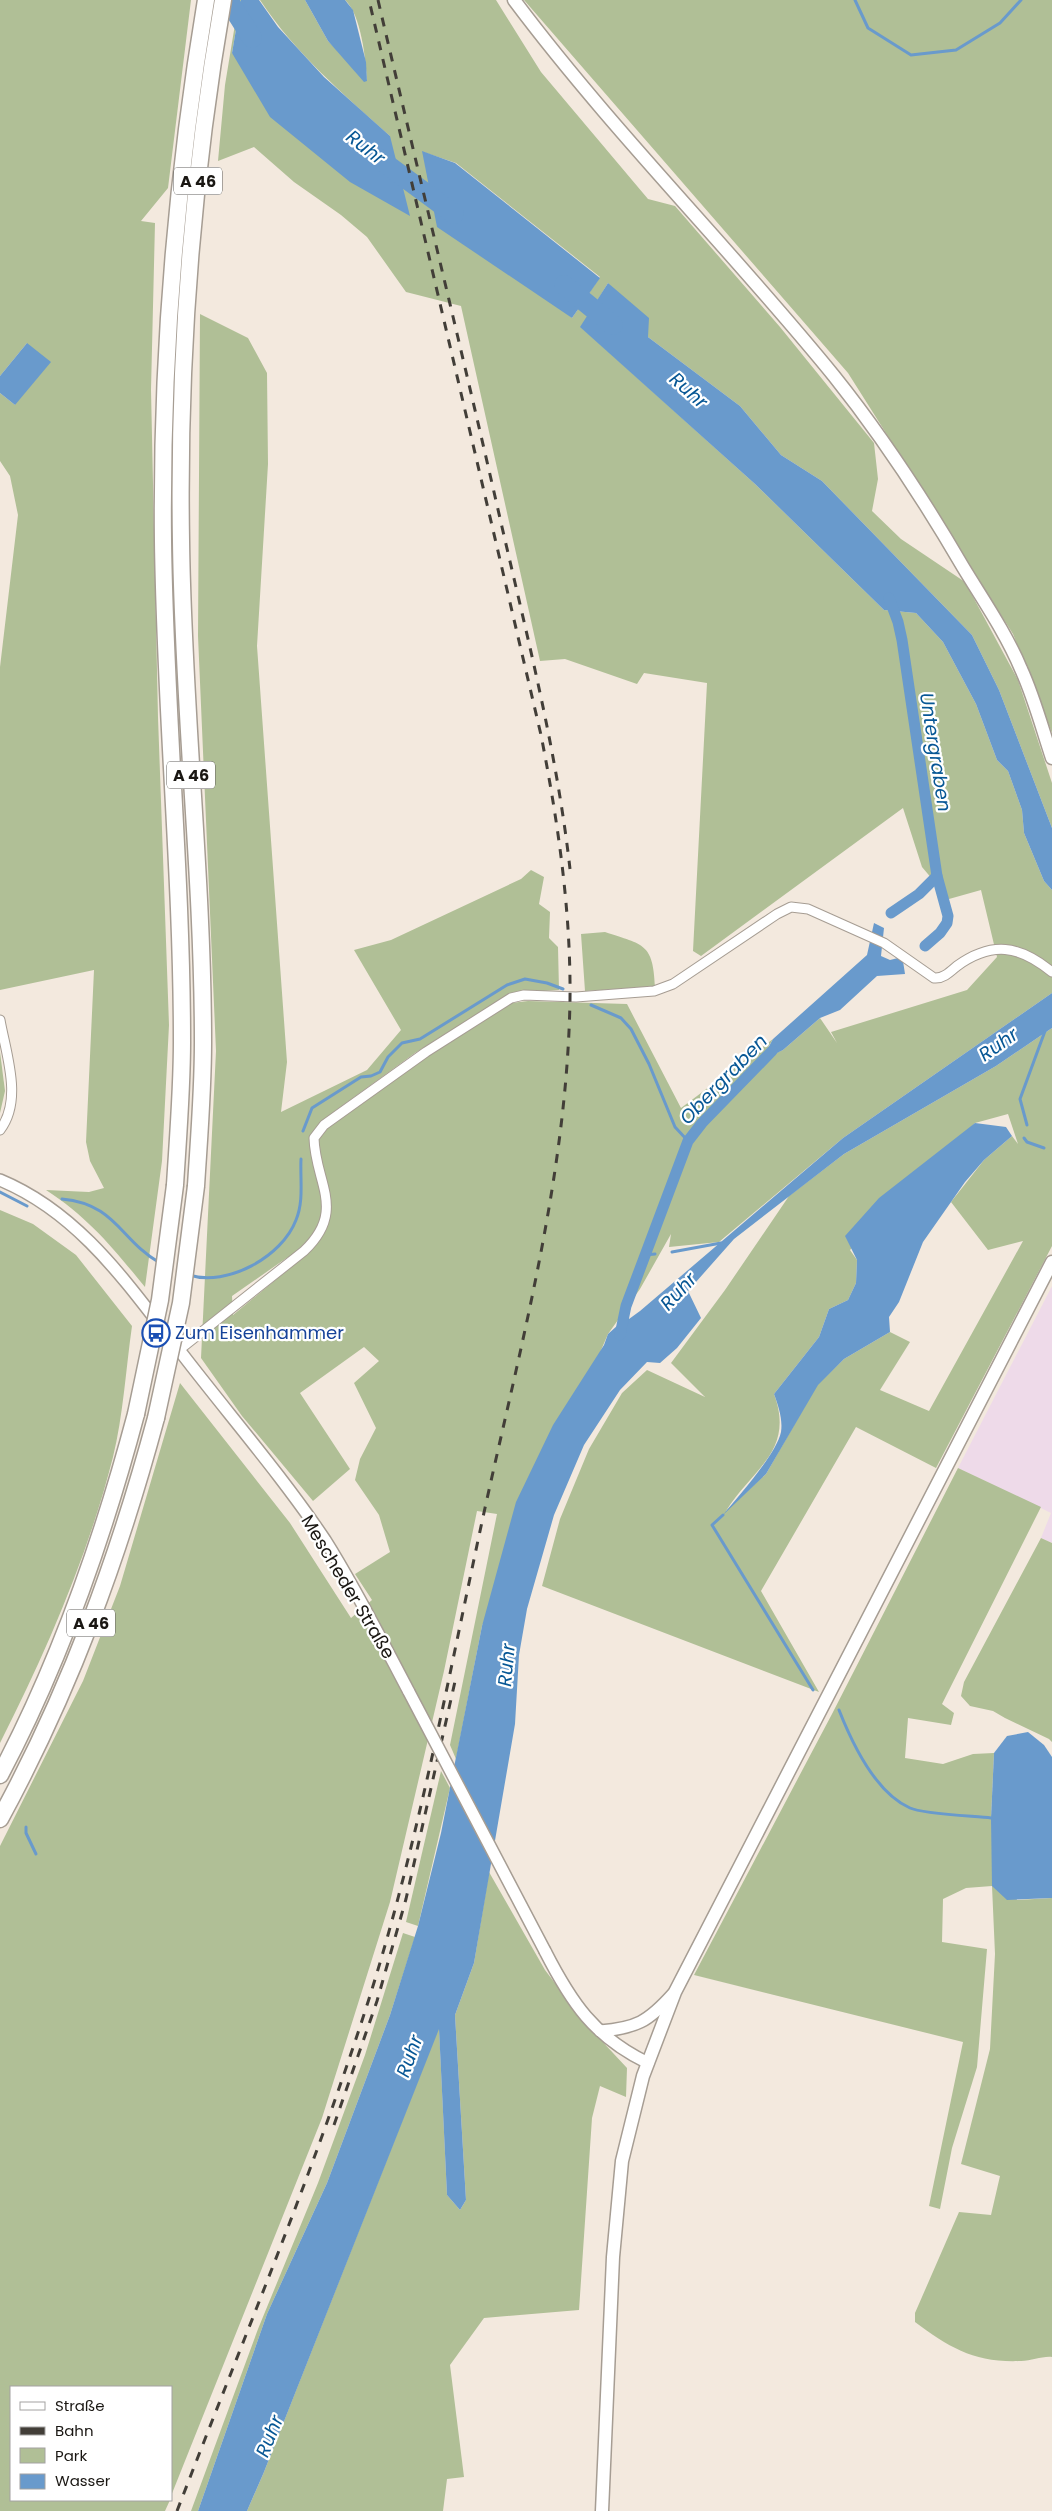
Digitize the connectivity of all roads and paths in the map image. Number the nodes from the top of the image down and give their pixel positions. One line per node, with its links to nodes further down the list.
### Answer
1 (206, 0): 11 (highway, A 46, bridge)
2 (223, 0): 12 (highway, A 46, bridge)
3 (514, 0): 4 (main road)
4 (1052, 758)
5 (1052, 972): 10 (street)
6 (0, 1020): 7 (street)
7 (0, 1130)
8 (0, 1180): 10 (street, Mescheder Straße)
9 (1052, 1262): 13 (main road)
10 (180, 1350): 14 (street, Mescheder Straße, bridge)
11 (0, 1775)
12 (0, 1819)
13 (675, 1992): 14 (street); 15 (main road)
14 (600, 2031): 15 (street, Mescheder Straße)
15 (648, 2063): 16 (main road)
16 (602, 2511)

